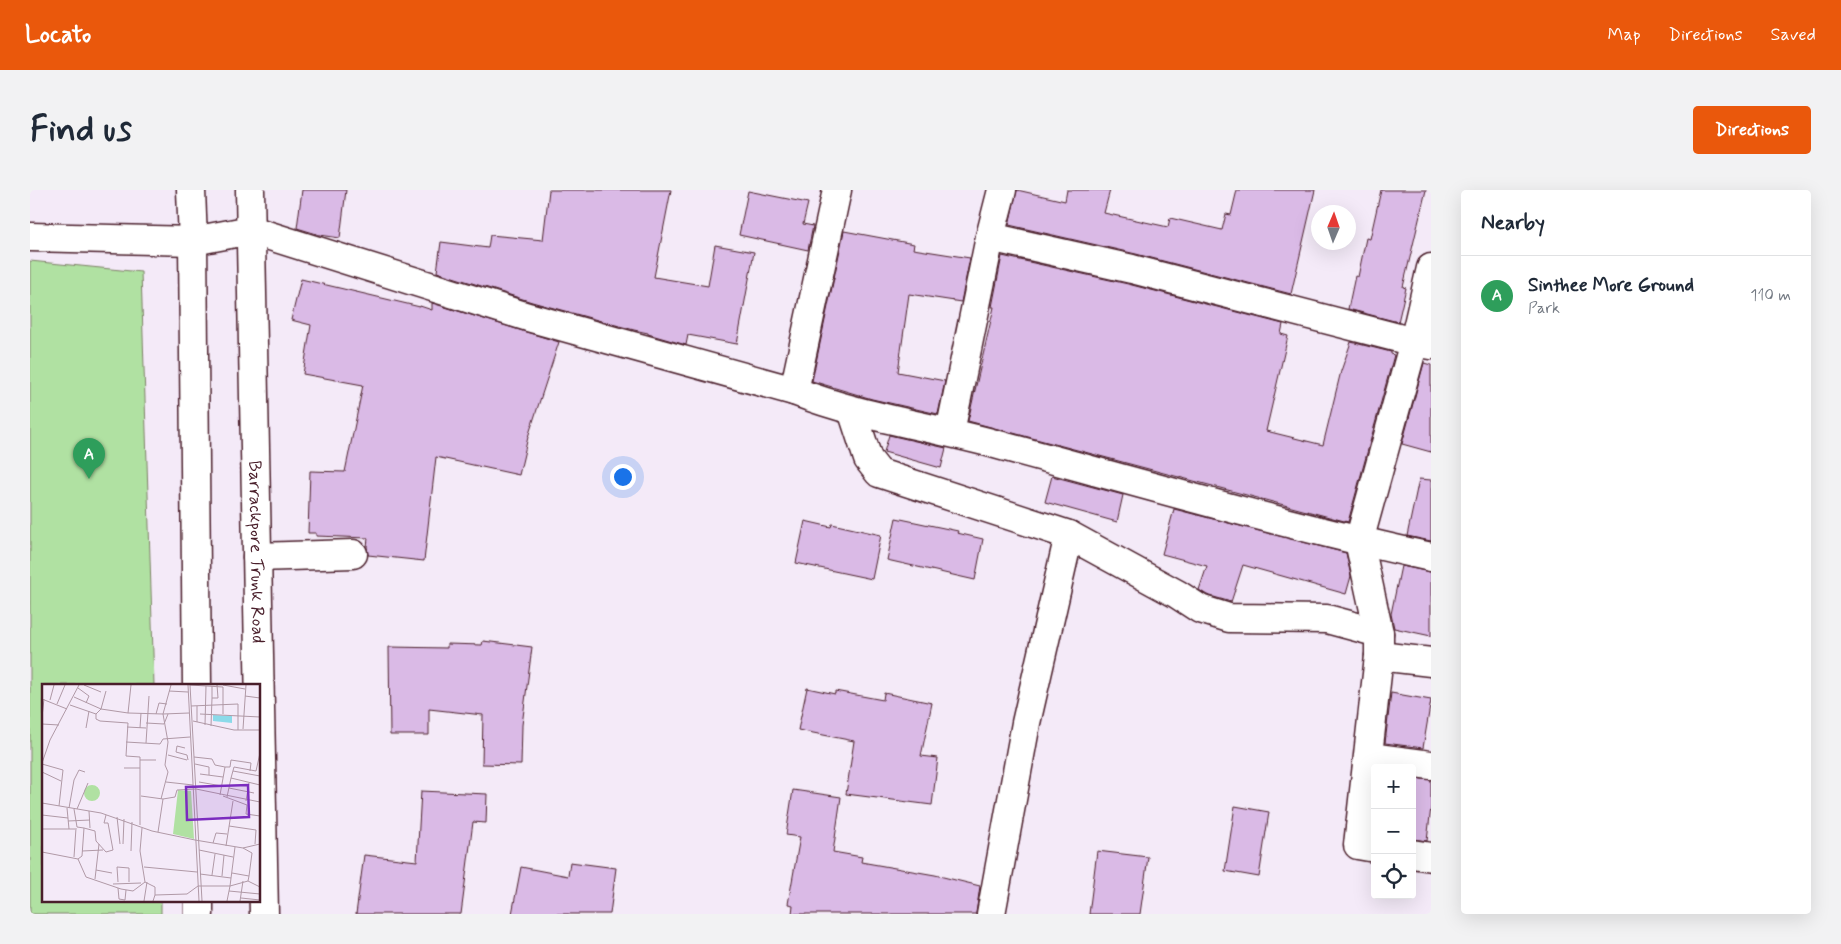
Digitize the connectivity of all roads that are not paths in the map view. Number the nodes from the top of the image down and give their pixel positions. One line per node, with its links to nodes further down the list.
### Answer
1 (191, 190): 8 (street)
2 (250, 190): 5 (street, Barrackpore Trunk Road)
3 (837, 190): 11 (street)
4 (1002, 190): 7 (street)
5 (251, 230): 8 (street); 11 (street); 17 (street, Barrackpore Trunk Road)
6 (30, 237): 8 (street)
7 (990, 237): 10 (street); 13 (street)
8 (193, 241): 21 (street)
9 (1431, 268): 10 (street)
10 (1422, 343): 15 (street)
11 (794, 391): 12 (street)
12 (852, 410): 13 (street); 14 (street)
13 (950, 432): 15 (street)
14 (1069, 535): 19 (street); 30 (street)
15 (1359, 541): 18 (street); 19 (street)
16 (353, 554): 17 (street)
17 (257, 557): 22 (street, Barrackpore Trunk Road)
18 (1431, 557)
19 (1379, 645): 20 (street); 24 (street)
20 (1431, 662)
21 (197, 684)
22 (259, 684)
23 (260, 710): 29 (street, Barrackpore Trunk Road)
24 (1369, 757): 25 (street); 26 (street)
25 (1431, 765)
26 (1371, 847)
27 (1416, 855): 28 (street)
28 (1431, 857)
29 (264, 914)
30 (991, 914)

